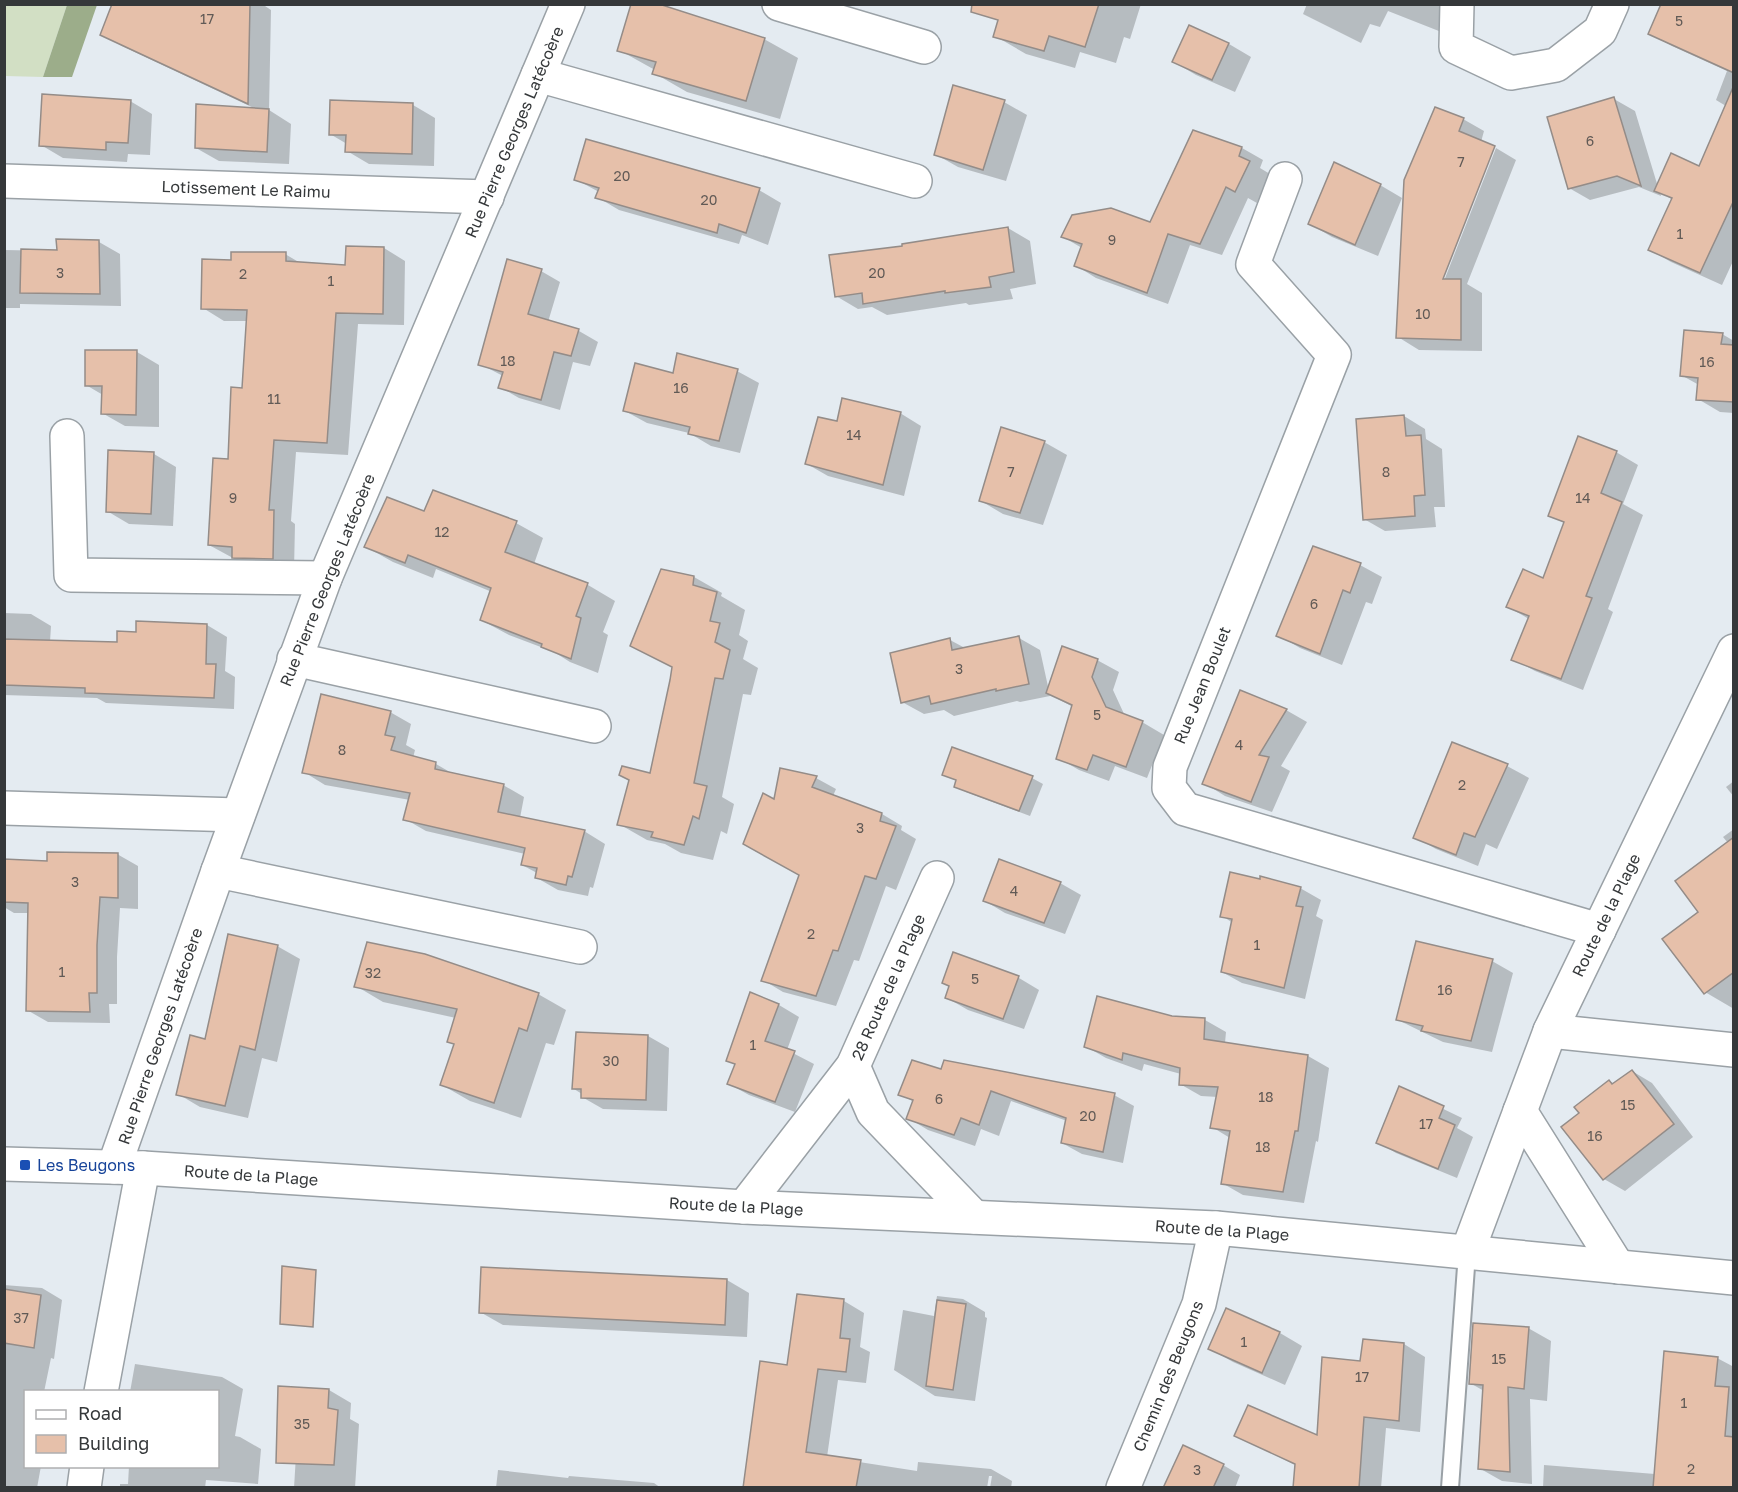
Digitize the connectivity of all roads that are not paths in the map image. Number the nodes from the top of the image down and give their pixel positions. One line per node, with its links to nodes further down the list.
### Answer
1 (568, 4): 6 (street, Rue Pierre Georges Latécoère)
2 (779, 4): 5 (street)
3 (1457, 4): 4 (street)
4 (1612, 4)
5 (924, 47)
6 (538, 75): 8 (street); 10 (street, Rue Pierre Georges Latécoère)
7 (1285, 179): 20 (street, Rue Jean Boulet)
8 (915, 181)
9 (4, 182): 10 (street, Lotissement Le Raimu)
10 (487, 197): 12 (street, Rue Pierre Georges Latécoère)
11 (67, 436): 12 (street)
12 (325, 578): 14 (street, Rue Pierre Georges Latécoère)
13 (1734, 651): 20 (street, Route de la Plage)
14 (294, 659): 15 (street); 17 (street, Rue Pierre Georges Latécoère)
15 (594, 726)
16 (4, 808): 17 (street)
17 (238, 815): 18 (street, Rue Pierre Georges Latécoère)
18 (218, 871): 21 (street); 27 (street, Rue Pierre Georges Latécoère)
19 (937, 878): 24 (street, 28 Route de la Plage)
20 (1599, 930): 22 (street, Route de la Plage)
21 (580, 947)
22 (1550, 1031): 23 (street); 25 (street, Route de la Plage)
23 (1734, 1050)
24 (853, 1066): 28 (street, 28 Route de la Plage); 29 (street)
25 (1520, 1111): 31 (street, Route de la Plage); 32 (street)
26 (4, 1164): 27 (street, Route de la Plage)
27 (128, 1168): 28 (street, Route de la Plage); 34 (street, Rue Pierre Georges Latécoère)
28 (744, 1207): 29 (street, Route de la Plage)
29 (974, 1217): 30 (street, Route de la Plage)
30 (1216, 1228): 31 (street, Route de la Plage); 37 (street, Chemin des Beugons)
31 (1467, 1253): 32 (street, Route de la Plage); 38 (lane)
32 (1618, 1267): 33 (street, Route de la Plage)
33 (1734, 1278)
34 (101, 1390)
35 (87, 1468): 36 (street)
36 (84, 1488)
37 (1123, 1488)
38 (1450, 1488)

